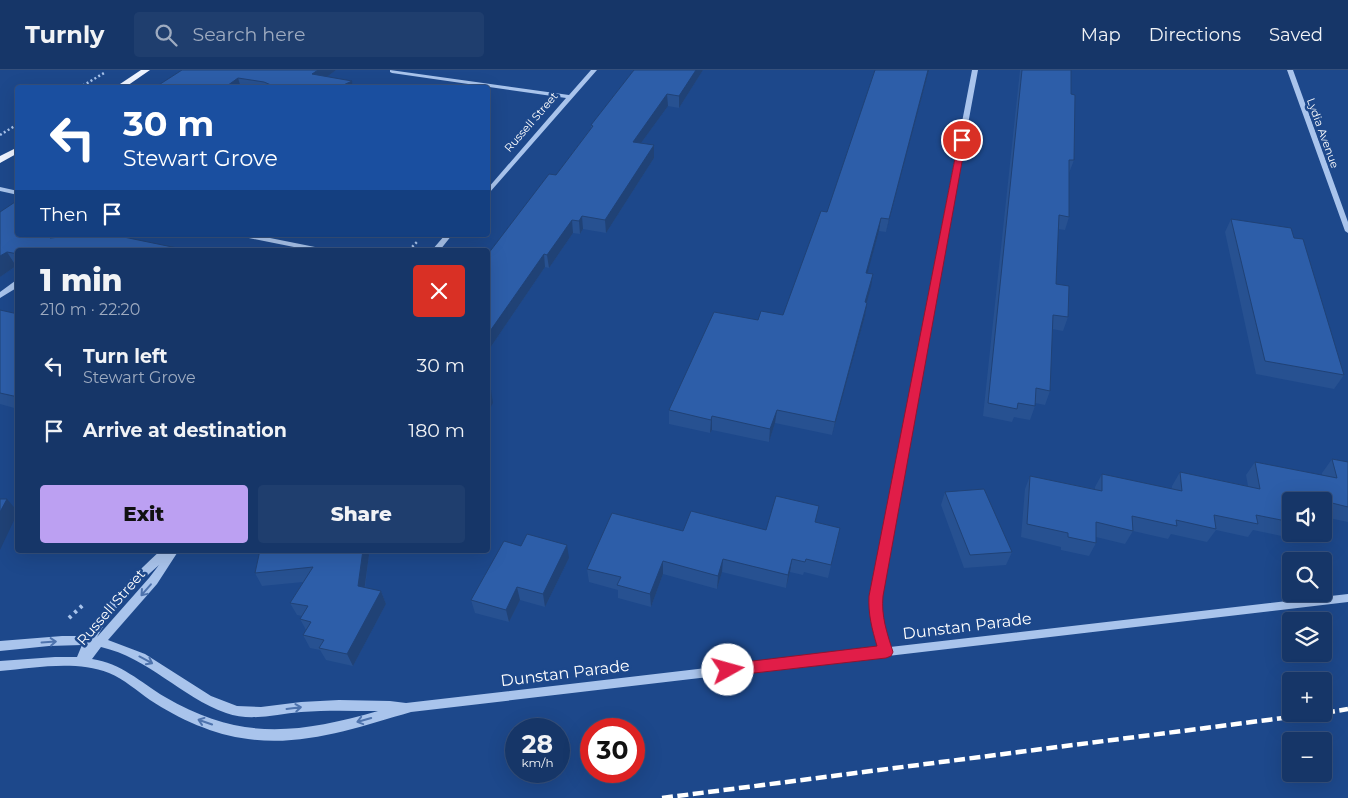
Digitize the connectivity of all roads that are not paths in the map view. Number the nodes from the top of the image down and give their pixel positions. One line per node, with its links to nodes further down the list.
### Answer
1 (146, 70): 6 (main road)
2 (392, 70): 7 (street)
3 (594, 70): 7 (street, Russell Street)
4 (975, 70): 26 (street)
5 (1290, 70): 13 (street, Lydia Avenue)
6 (123, 85)
7 (570, 97): 11 (street, Russell Street)
8 (15, 151): 9 (main road)
9 (0, 160)
10 (0, 189): 12 (street)
11 (490, 189)
12 (15, 192)
13 (1348, 231)
14 (254, 237): 16 (street)
15 (447, 237): 17 (street)
16 (310, 248)
17 (438, 248)
18 (15, 285): 19 (street)
19 (0, 296)
20 (165, 553): 23 (street, Russell Street)
21 (172, 553): 24 (street, Russell Street, one-way to 24)
22 (1348, 598): 26 (street, Dunstan Parade)
23 (88, 641): 24 (street, Dunstan Parade); 25 (street, Dunstan Parade, one-way to 23); 27 (street, Russell Street)
24 (100, 642): 27 (street, Russell Street); 29 (street, Dunstan Parade, one-way to 29)
25 (0, 646)
26 (886, 652): 29 (street, Dunstan Parade)
27 (82, 662): 28 (street, Dunstan Parade); 29 (street, Dunstan Parade, one-way to 27)
28 (0, 666)
29 (411, 707)

